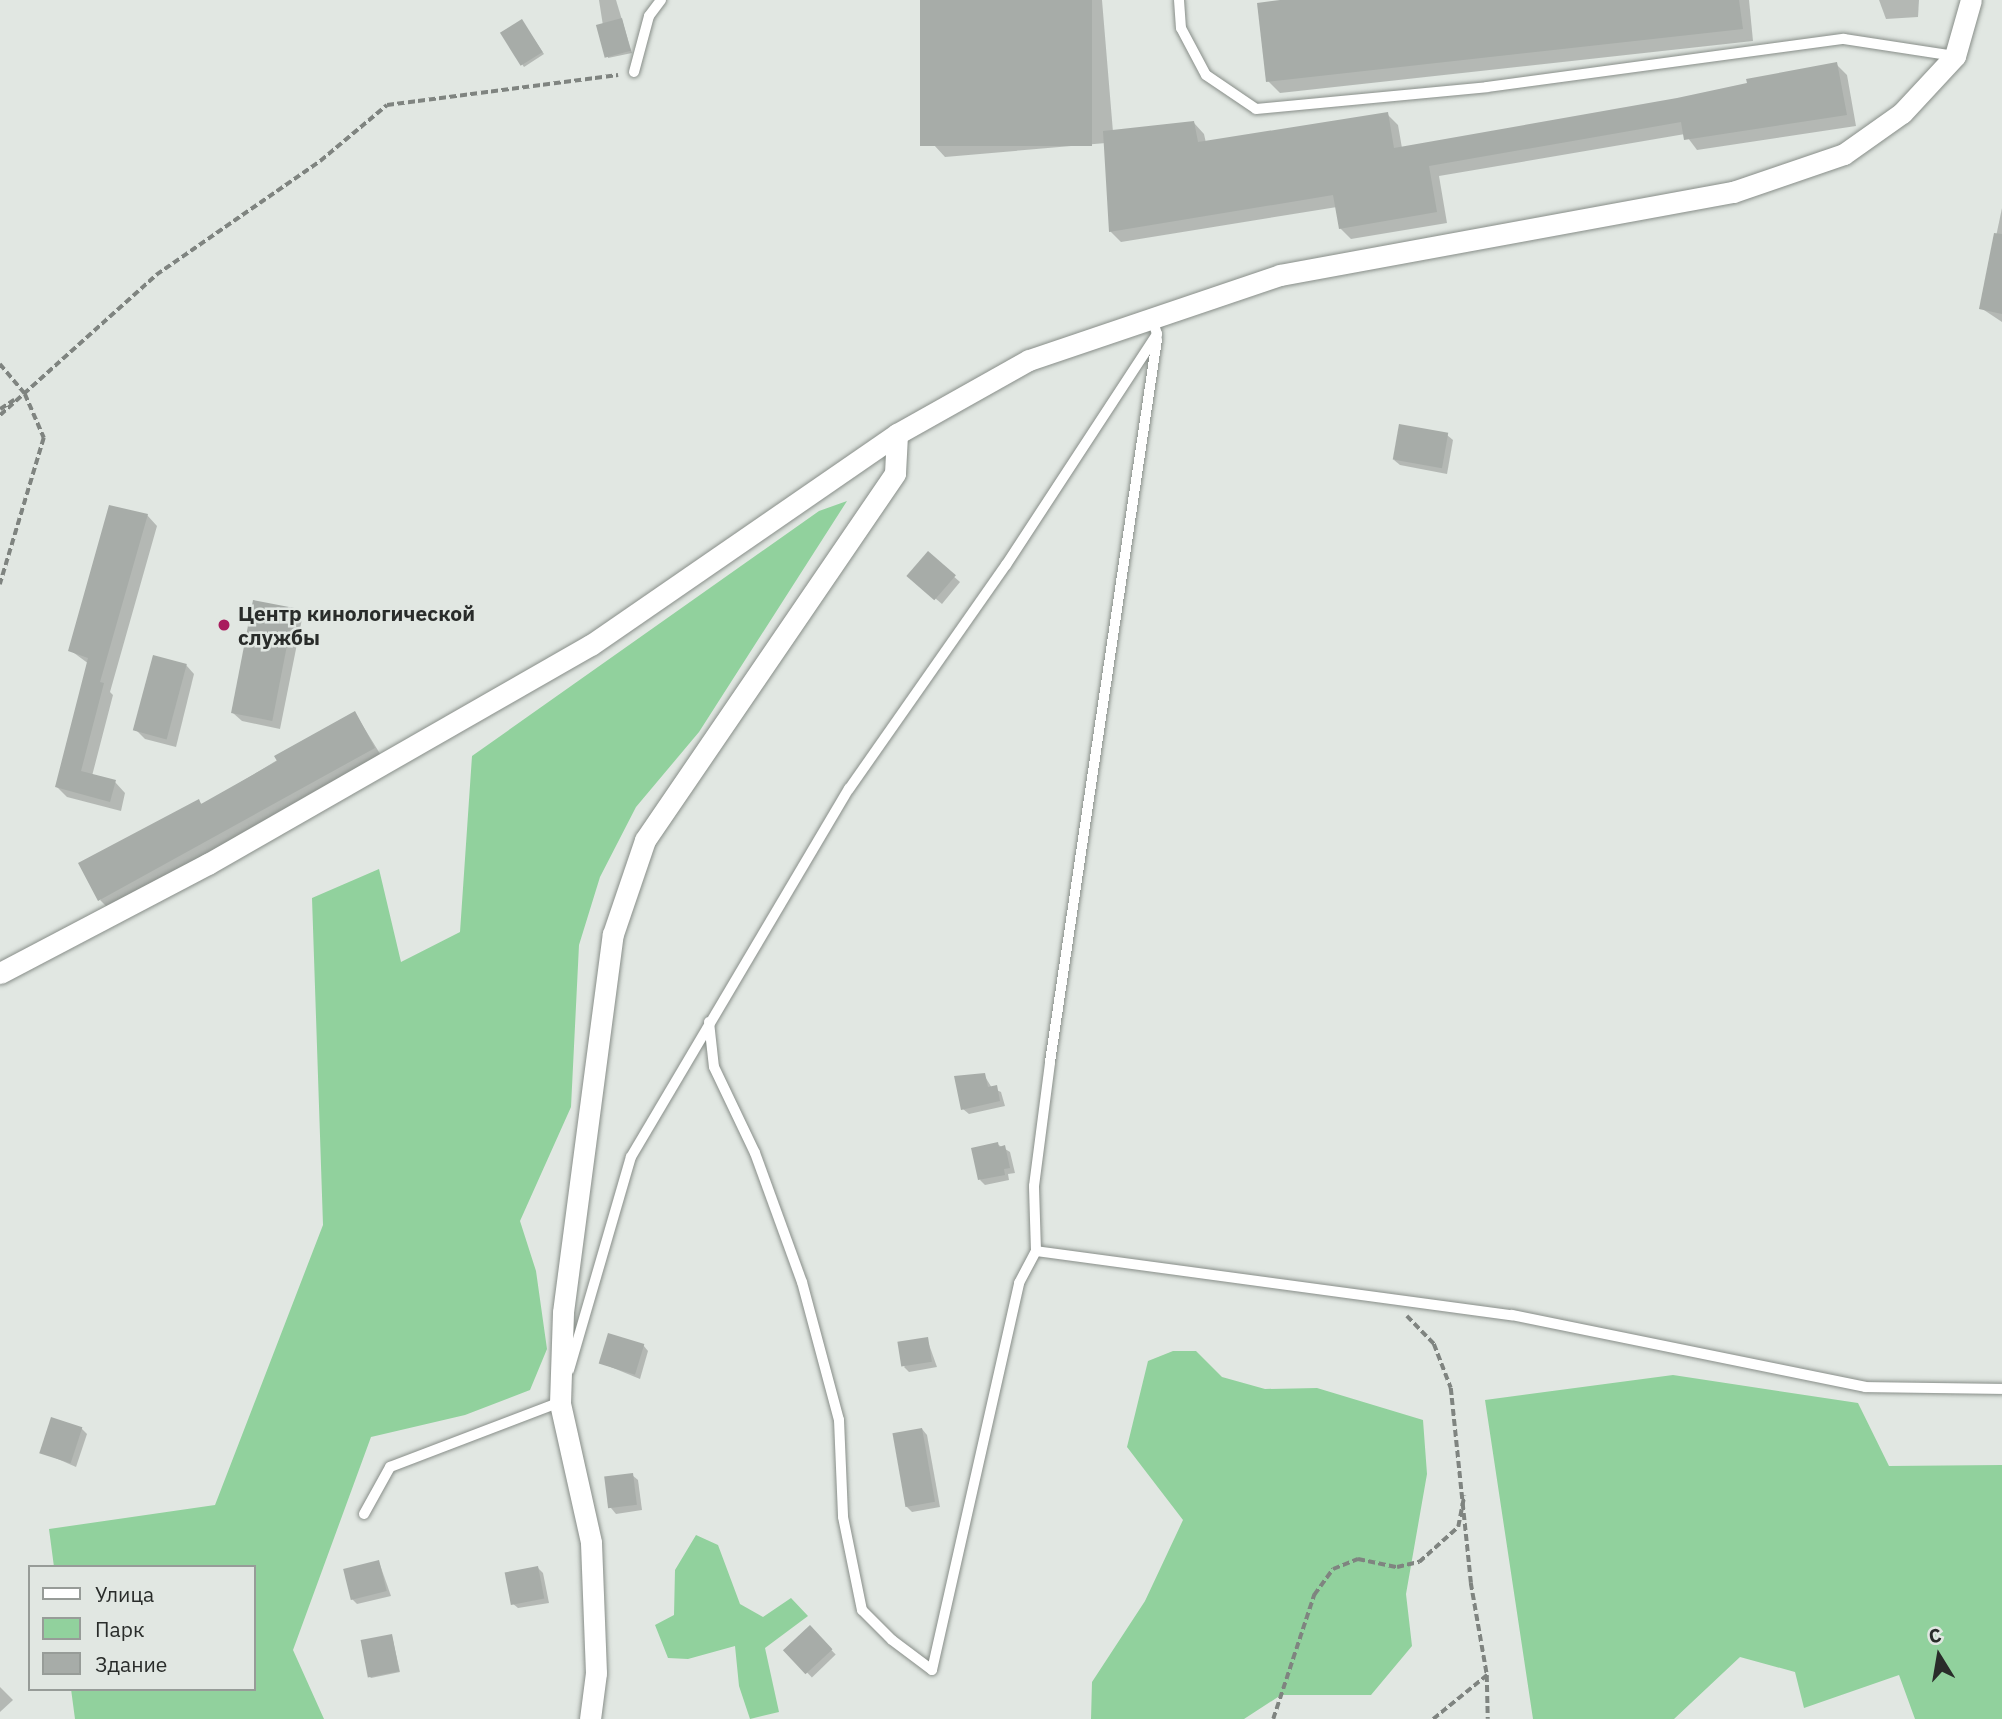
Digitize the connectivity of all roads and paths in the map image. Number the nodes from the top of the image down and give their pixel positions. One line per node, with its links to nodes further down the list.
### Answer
1 (662, 0): 5 (lane)
2 (1180, 0): 4 (lane)
3 (1971, 0): 4 (street)
4 (1955, 56): 6 (street)
5 (634, 72): 8 (path)
6 (1154, 325): 11 (street); 14 (lane); 15 (lane)
7 (0, 364): 8 (path)
8 (25, 394): 9 (path); 10 (path); 12 (path)
9 (0, 409)
10 (0, 415)
11 (897, 434): 13 (street); 18 (street)
12 (0, 585)
13 (0, 973)
14 (709, 1022): 15 (lane); 18 (lane)
15 (1036, 1251): 16 (lane)
16 (1390, 1301): 17 (lane); 19 (path)
17 (2002, 1389)
18 (560, 1403): 20 (lane); 22 (street)
19 (1465, 1491): 21 (path); 23 (path)
20 (364, 1514)
21 (1488, 1675): 24 (path); 25 (path)
22 (590, 1719)
23 (1273, 1719)
24 (1433, 1719)
25 (1488, 1719)

